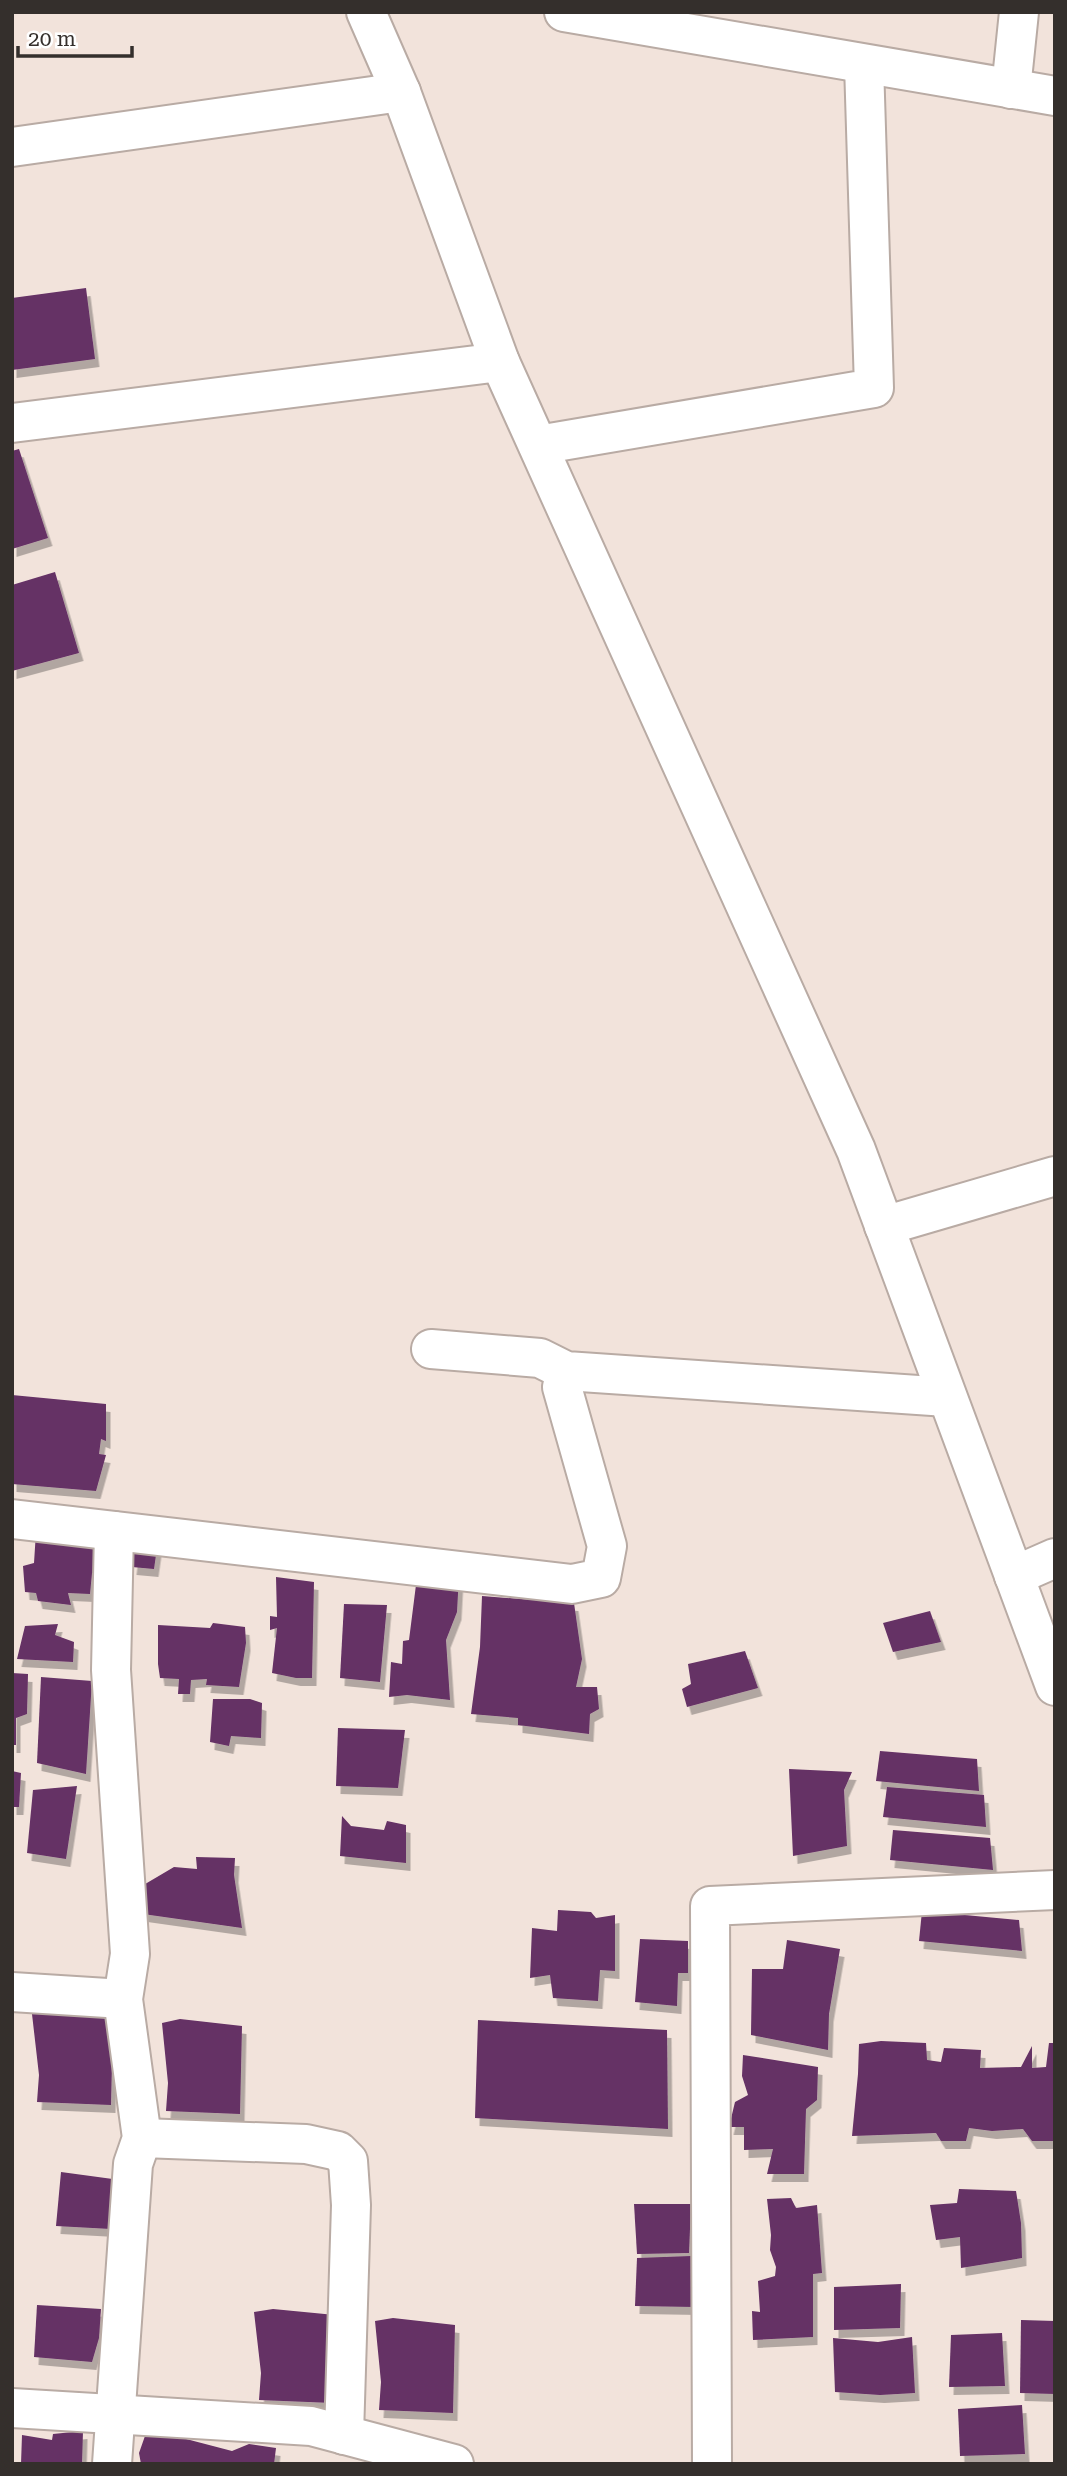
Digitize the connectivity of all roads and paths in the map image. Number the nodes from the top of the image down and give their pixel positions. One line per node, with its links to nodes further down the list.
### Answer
1 (366, 12): 6 (street)
2 (564, 12): 4 (street)
3 (1019, 12): 5 (street)
4 (863, 64): 5 (street); 11 (street)
5 (1011, 89): 7 (street)
6 (401, 92): 8 (street); 9 (street)
7 (1055, 96)
8 (12, 147)
9 (500, 362): 10 (street); 11 (street)
10 (12, 423)
11 (538, 445): 13 (street)
12 (1055, 1176): 13 (street)
13 (884, 1226): 16 (street)
14 (431, 1349): 15 (street)
15 (566, 1371): 16 (street); 18 (street)
16 (947, 1397): 20 (street)
17 (12, 1519): 18 (street)
18 (114, 1531): 24 (street)
19 (1055, 1558): 20 (street)
20 (1014, 1576): 21 (street)
21 (1055, 1686)
22 (1055, 1890): 31 (street)
23 (12, 1992): 24 (street)
24 (123, 1999): 25 (street)
25 (142, 2138): 27 (street); 28 (street)
26 (12, 2408): 27 (street)
27 (114, 2414): 28 (street); 29 (street)
28 (344, 2435): 30 (street)
29 (112, 2464)
30 (454, 2464)
31 (712, 2464)

